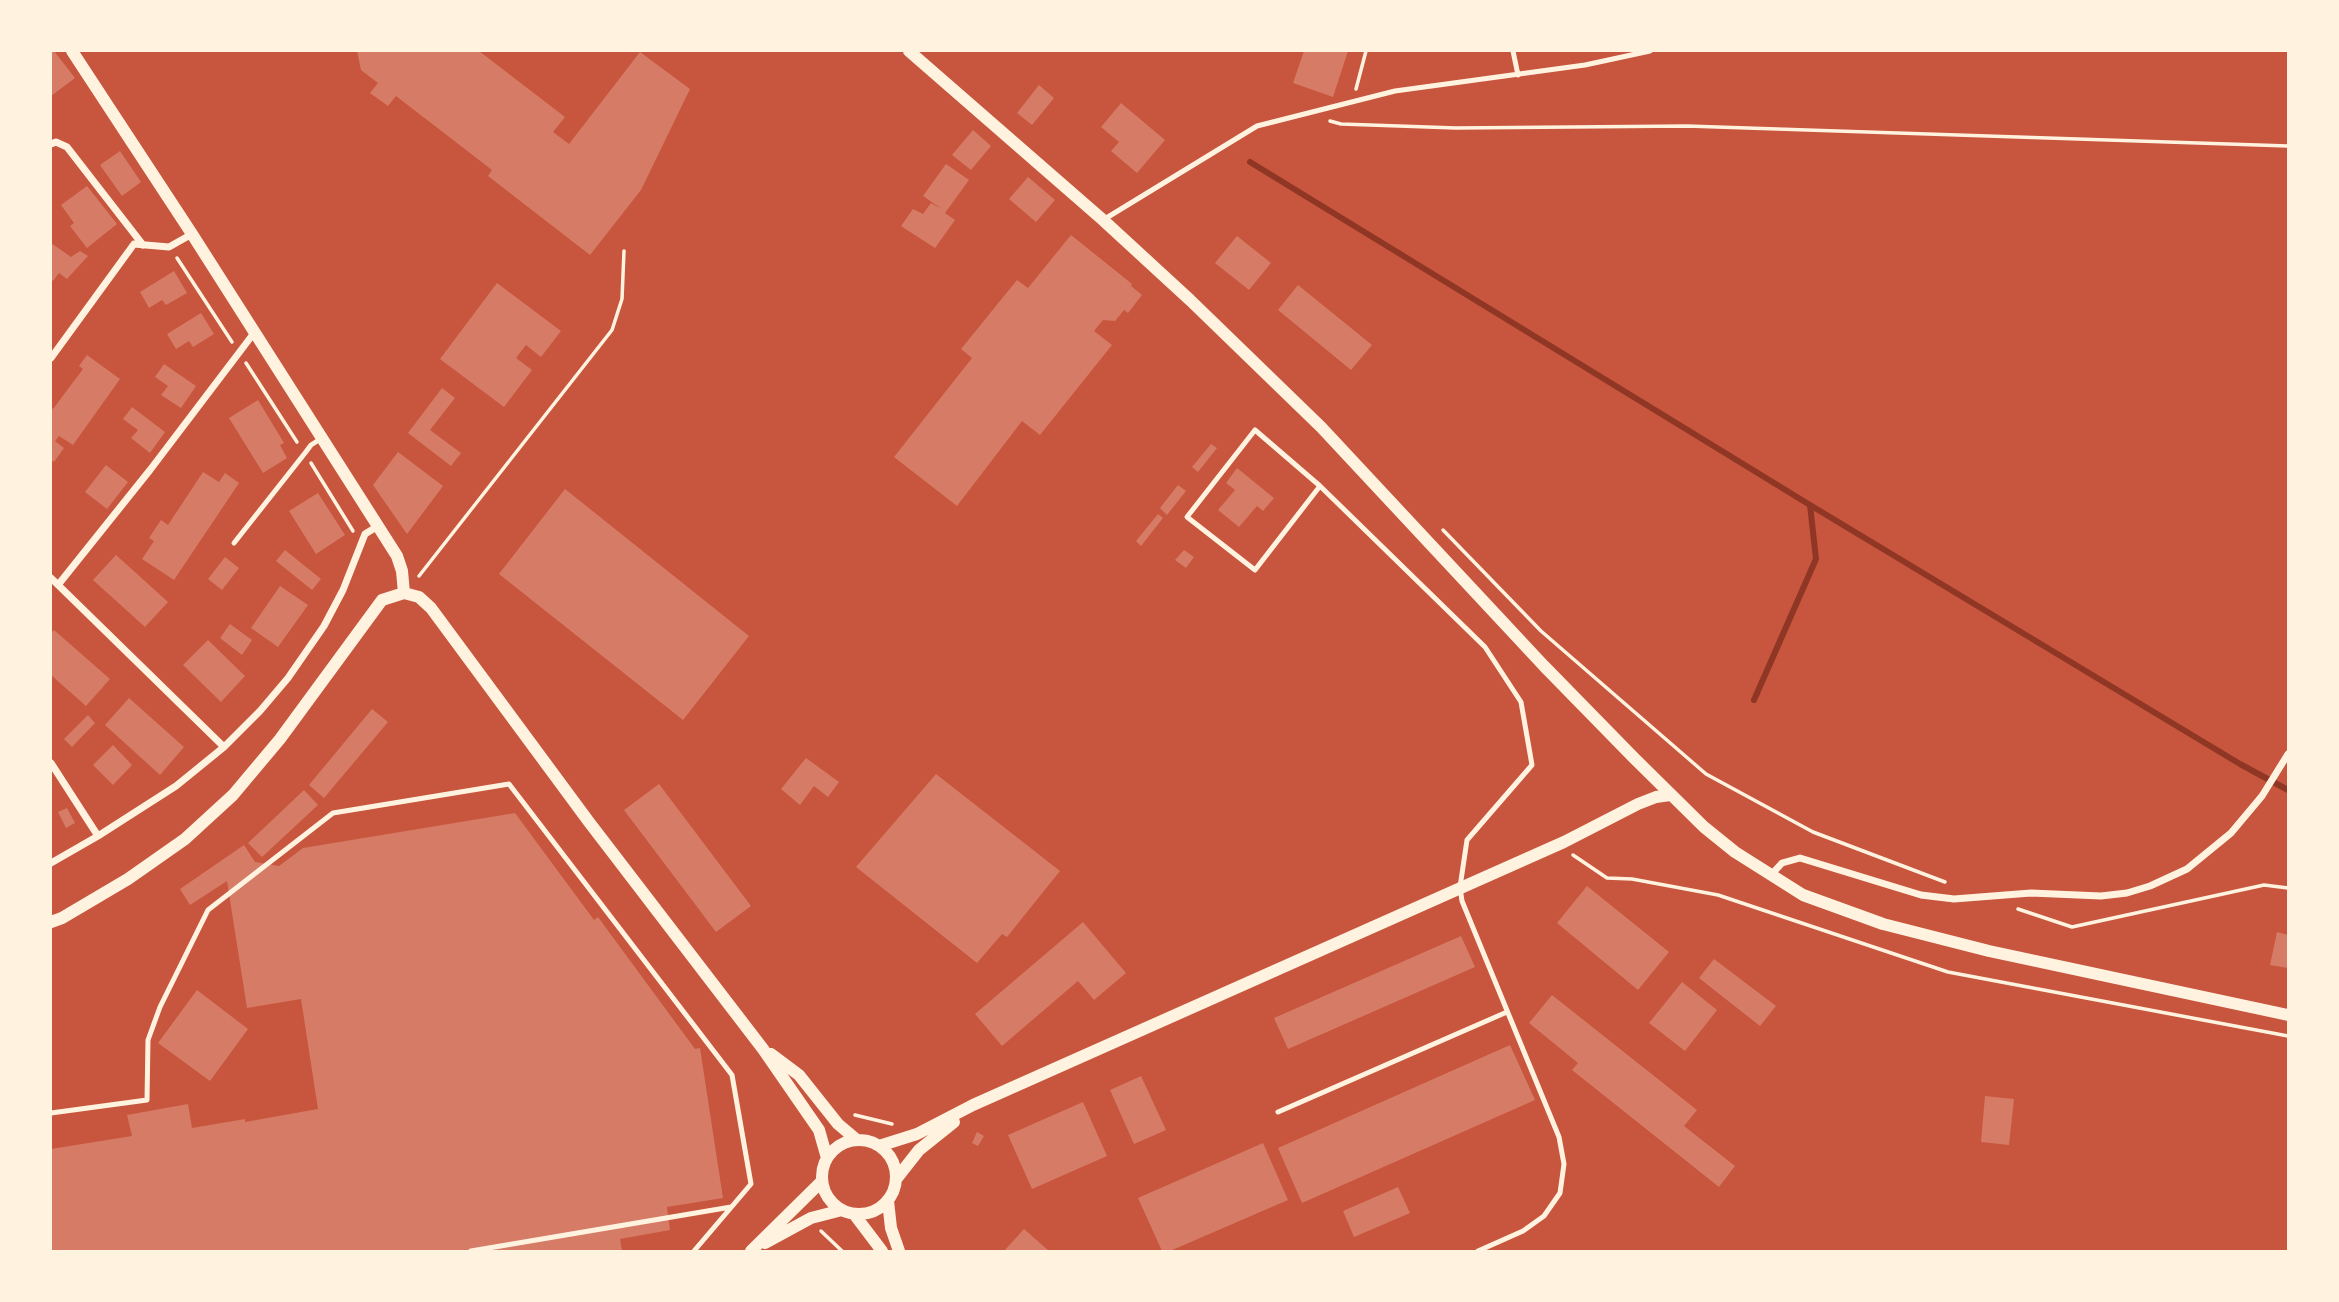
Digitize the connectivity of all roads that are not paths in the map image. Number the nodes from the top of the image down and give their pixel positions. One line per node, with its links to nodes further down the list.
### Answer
1 (72, 51): 8 (street)
2 (909, 51): 7 (street)
3 (1513, 51): 5 (lane)
4 (1650, 51): 5 (lane)
5 (1518, 75): 7 (lane)
6 (51, 144): 9 (street)
7 (1103, 220): 22 (street)
8 (192, 234): 9 (street); 10 (street)
9 (143, 245): 11 (street)
10 (254, 333): 12 (street); 17 (street)
11 (51, 358)
12 (322, 438): 14 (street); 15 (lane)
13 (1320, 486): 13 (lane); 26 (lane)
14 (378, 526): 18 (street); 19 (street)
15 (234, 543)
16 (51, 578): 17 (street)
17 (58, 585): 19 (street)
18 (404, 593): 27 (street); 30 (street)
19 (224, 747): 23 (street)
20 (2288, 754): 25 (street)
21 (51, 763): 23 (street)
22 (1670, 796): 25 (street); 26 (street)
23 (98, 836): 24 (street)
24 (51, 863)
25 (1770, 876): 29 (street)
26 (1460, 887): 28 (lane); 31 (street)
27 (51, 922)
28 (1507, 1012): 32 (lane); 47 (lane)
29 (2288, 1015)
30 (764, 1049): 34 (street); 36 (street)
31 (973, 1105): 35 (street); 37 (street)
32 (1278, 1112)
33 (51, 1113): 40 (lane)
34 (857, 1140): 35 (street); 36 (street)
35 (879, 1146): 37 (street)
36 (827, 1158): 38 (street)
37 (897, 1178): 39 (street)
38 (822, 1181): 41 (street); 42 (street)
39 (888, 1201): 41 (street); 46 (street)
40 (731, 1207): 43 (lane); 44 (lane)
41 (848, 1212): 42 (street); 45 (street)
42 (752, 1250)
43 (471, 1251)
44 (694, 1251)
45 (882, 1251)
46 (899, 1251)
47 (1478, 1251)

